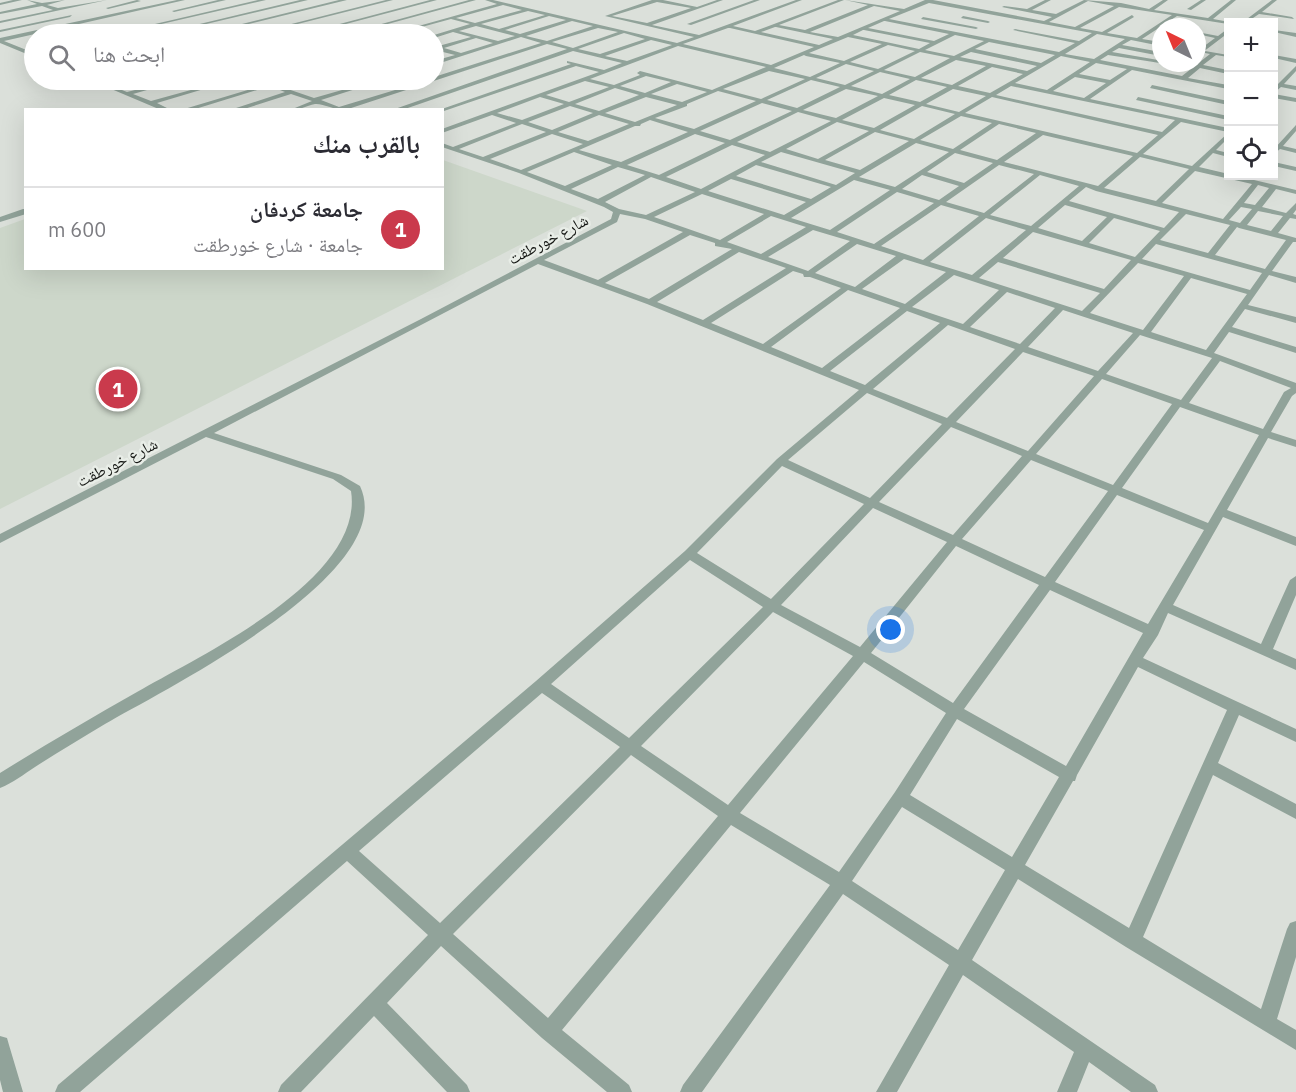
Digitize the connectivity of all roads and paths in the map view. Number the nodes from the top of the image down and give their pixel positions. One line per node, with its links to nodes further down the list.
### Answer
1 (20, 0): 43 (street)
2 (28, 0): 44 (street)
3 (63, 0): 44 (street)
4 (105, 0): 38 (street)
5 (146, 0): 62 (street)
6 (183, 0): 55 (street)
7 (197, 0): 39 (street)
8 (224, 0): 39 (street)
9 (236, 0): 45 (street)
10 (264, 0): 45 (street)
11 (306, 0): 50 (street); 86 (street)
12 (345, 0): 50 (street)
13 (362, 0): 46 (street)
14 (391, 0): 46 (street)
15 (412, 0): 40 (street)
16 (435, 0): 40 (street)
17 (474, 0): 64 (street)
18 (488, 0): 47 (street)
19 (516, 0): 47 (street)
20 (657, 0): 41 (street); 104 (street)
21 (681, 0): 41 (street)
22 (721, 0): 65 (street)
23 (842, 0): 70 (street)
24 (847, 0): 52 (street)
25 (1017, 0): 61 (street)
26 (1038, 0): 34 (street)
27 (1127, 0): 54 (street)
28 (1166, 0): 49 (street)
29 (1204, 0): 71 (street)
30 (1231, 0): 97 (street)
31 (1275, 0): 58 (street)
32 (1282, 0): 35 (street)
33 (759, 1): 73 (street)
34 (1048, 1): 78 (street)
35 (1293, 1)
36 (912, 2): 37 (street)
37 (927, 2): 53 (street); 77 (street)
38 (93, 3): 62 (street); 72 (street)
39 (209, 3): 75 (street)
40 (424, 3): 64 (street); 115 (street)
41 (672, 3): 56 (street); 65 (street)
42 (800, 3): 59 (street)
43 (0, 4)
44 (42, 4): 72 (street); 84 (street)
45 (249, 4): 63 (street)
46 (376, 4): 82 (street)
47 (502, 4): 69 (street); 93 (street)
48 (970, 4): 66 (street)
49 (1160, 4): 57 (street); 74 (street)
50 (325, 5): 81 (street)
51 (772, 5): 59 (street)
52 (873, 5): 77 (street); 95 (street)
53 (949, 5): 66 (street); 118 (street)
54 (1118, 5): 74 (street); 79 (street); 80 (street)
55 (156, 6): 75 (street); 85 (street)
56 (662, 6)
57 (1170, 6)
58 (1266, 6): 68 (street); 92 (street)
59 (781, 7): 99 (street)
60 (809, 7): 70 (street)
61 (1003, 7): 78 (street); 89 (street)
62 (108, 8): 85 (street)
63 (231, 8): 86 (street); 113 (street)
64 (445, 8): 93 (street); 140 (street)
65 (696, 8): 87 (street); 125 (street)
66 (962, 8): 89 (street)
67 (1179, 8): 71 (street)
68 (1276, 8)
69 (527, 9): 98 (street); 155 (street)
70 (818, 9): 76 (street); 128 (street)
71 (1189, 9): 97 (street)
72 (58, 10): 103 (street); 135 (street)
73 (729, 10): 83 (street); 87 (street)
74 (1150, 10): 102 (street)
75 (174, 11): 113 (street)
76 (828, 11)
77 (905, 11): 130 (street)
78 (1027, 11): 108 (street)
79 (1066, 11): 90 (street); 108 (street)
80 (1107, 11): 91 (street); 109 (street)
81 (297, 12): 114 (street); 123 (street)
82 (345, 12): 114 (street); 115 (street)
83 (738, 12)
84 (0, 13)
85 (125, 13): 112 (street); 133 (street)
86 (250, 13): 123 (street); 136 (street)
87 (720, 13): 157 (street)
88 (838, 13): 95 (street)
89 (990, 13): 100 (street)
90 (1077, 13)
91 (1115, 13)
92 (1259, 13): 111 (street); 122 (street)
93 (467, 14): 116 (street)
94 (748, 14): 99 (street)
95 (848, 14): 129 (street)
96 (1124, 14): 110 (street)
97 (1215, 14): 132 (street)
98 (549, 15): 127 (street); 170 (street)
99 (759, 15): 106 (street); 166 (street)
100 (1001, 15): 134 (street); 138 (street)
101 (1087, 15): 109 (street)
102 (1176, 15): 120 (street); 121 (street)
103 (74, 16): 133 (street); 143 (street)
104 (607, 16): 124 (street); 141 (street)
105 (632, 16): 124 (street)
106 (771, 16)
107 (957, 16): 138 (street)
108 (1057, 16): 142 (street)
109 (1098, 16): 169 (street)
110 (1132, 16): 119 (street); 182 (street)
111 (1294, 16): 159 (street)
112 (136, 17)
113 (191, 17): 136 (street); 146 (street)
114 (320, 18): 150 (street)
115 (367, 18): 140 (street); 151 (street)
116 (451, 18): 154 (street); 155 (street)
117 (780, 18): 128 (street)
118 (923, 18): 158 (street); 168 (street)
119 (1143, 18)
120 (1172, 18)
121 (1195, 18)
122 (1252, 18)
123 (269, 19): 149 (street)
124 (622, 19): 156 (street)
125 (665, 19): 156 (street); 157 (street)
126 (147, 20): 146 (street)
127 (572, 20): 141 (street); 188 (street)
128 (789, 20): 163 (street)
129 (836, 20): 137 (street); 177 (street)
130 (885, 20): 158 (street); 164 (street)
131 (1206, 20): 132 (street)
132 (1209, 20): 139 (street)
133 (88, 21): 144 (street); 145 (street)
134 (1033, 21): 142 (street); 171 (street)
135 (0, 22)
136 (210, 22): 147 (street); 148 (street)
137 (847, 22)
138 (988, 22): 168 (street)
139 (1224, 22)
140 (387, 23): 152 (street); 153 (street)
141 (585, 23): 161 (street)
142 (1044, 23): 165 (street)
143 (35, 24)
144 (75, 24)
145 (96, 24)
146 (159, 24)
147 (202, 24)
148 (216, 24)
149 (247, 24)
150 (297, 24)
151 (343, 24)
152 (383, 24)
153 (390, 24)
154 (430, 24)
155 (476, 24): 170 (street); 173 (street)
156 (643, 24): 174 (street); 176 (street)
157 (689, 24): 162 (street)
158 (908, 25): 184 (street)
159 (1285, 25)
160 (24, 26): 172 (street)
161 (598, 26): 174 (street); 207 (street)
162 (699, 26)
163 (774, 26): 177 (street); 181 (street)
164 (864, 26): 192 (street); 208 (street)
165 (1065, 26): 169 (street); 189 (street)
166 (729, 27): 175 (street); 181 (street)
167 (709, 28): 175 (street)
168 (976, 28): 184 (street)
169 (1076, 28): 182 (street)
170 (499, 30): 188 (street)
171 (1015, 30): 189 (street); 203 (street)
172 (0, 31)
173 (453, 31): 180 (street); 190 (street)
174 (622, 31): 197 (street); 199 (street)
175 (718, 31): 191 (street)
176 (676, 32): 191 (street); 197 (street)
177 (805, 32): 192 (street)
178 (1152, 32): 198 (street)
179 (1278, 32): 186 (street)
180 (444, 33)
181 (756, 33): 218 (street)
182 (1100, 33): 195 (street); 204 (street)
183 (1224, 34): 193 (street)
184 (956, 35): 203 (street); 208 (street)
185 (1206, 35): 193 (street)
186 (1296, 35)
187 (24, 36): 201 (street)
188 (522, 36): 206 (street); 207 (street)
189 (1047, 36): 204 (street)
190 (476, 37): 206 (street); 213 (street)
191 (700, 37): 212 (street)
192 (843, 37): 210 (street); 218 (street)
193 (1219, 37): 196 (street); 216 (street)
194 (1278, 37): 200 (street)
195 (1130, 38): 198 (street); 215 (street)
196 (1224, 38)
197 (652, 39): 212 (street); 214 (street)
198 (1139, 39): 205 (street)
199 (601, 40): 202 (street); 221 (street)
200 (1296, 40)
201 (0, 41): 217 (street)
202 (609, 42)
203 (990, 42): 222 (street); 231 (street)
204 (1079, 42): 231 (street)
205 (1152, 42)
206 (500, 43): 230 (street)
207 (545, 43): 221 (street); 240 (street)
208 (935, 43): 224 (street)
209 (618, 44): 214 (street)
210 (886, 44): 224 (street); 241 (street)
211 (24, 45): 217 (street)
212 (679, 45): 244 (street); 252 (street)
213 (444, 46)
214 (627, 46): 233 (street)
215 (1118, 46): 225 (street); 227 (street)
216 (1208, 46): 219 (street)
217 (15, 47): 220 (street)
218 (821, 47): 229 (street)
219 (1224, 48)
220 (24, 50)
221 (571, 50): 233 (street); 234 (street)
222 (971, 50): 235 (street); 246 (street)
223 (444, 51): 230 (street)
224 (919, 51): 235 (street); 256 (street)
225 (1152, 52)
226 (1206, 52): 228 (street)
227 (1107, 53): 238 (street); 242 (street)
228 (1215, 53): 232 (street); 239 (street)
229 (806, 54): 241 (street); 252 (street)
230 (462, 55): 237 (street); 240 (street)
231 (1058, 55): 242 (street); 246 (street)
232 (1224, 55)
233 (599, 56): 244 (street)
234 (550, 57): 245 (street); 253 (street)
235 (955, 58): 248 (street); 270 (street)
236 (1278, 58): 243 (street)
237 (444, 60)
238 (1152, 60)
239 (1206, 60)
240 (486, 62): 253 (street); 262 (street)
241 (846, 62): 256 (street); 269 (street)
242 (1094, 62): 254 (street); 264 (street)
243 (1296, 62)
244 (628, 63): 249 (street)
245 (576, 64): 258 (street); 266 (street)
246 (1041, 64): 261 (street)
247 (1278, 65): 255 (street)
248 (990, 66): 261 (street); 280 (street)
249 (618, 67): 258 (street); 263 (street)
250 (1152, 67): 259 (street)
251 (1206, 67): 257 (street)
252 (771, 68): 269 (street); 295 (street)
253 (514, 69): 266 (street); 297 (street)
254 (1130, 69): 259 (street); 275 (street)
255 (1295, 69): 271 (street)
256 (880, 70): 270 (street); 283 (street)
257 (1224, 71)
258 (606, 72): 268 (street)
259 (1147, 72): 265 (street)
260 (1192, 72): 267 (street)
261 (1027, 73): 277 (street)
262 (444, 75)
263 (647, 75): 274 (street); 282 (street)
264 (1074, 75): 275 (street); 298 (street)
265 (1167, 75): 267 (street); 284 (street)
266 (540, 76): 272 (street)
267 (1184, 78): 278 (street)
268 (585, 79): 282 (street); 294 (street)
269 (810, 79): 283 (street); 313 (street)
270 (917, 79): 280 (street); 303 (street)
271 (1286, 79): 273 (street); 279 (street)
272 (526, 81): 276 (street); 300 (street)
273 (1296, 81)
274 (677, 82): 295 (street); 302 (street)
275 (1110, 82): 310 (street)
276 (535, 84)
277 (1012, 84): 298 (street); 304 (street)
278 (1224, 85)
279 (1280, 85): 285 (street)
280 (951, 86): 304 (street); 318 (street)
281 (545, 87): 294 (street)
282 (614, 87): 302 (street); 317 (street)
283 (845, 87): 303 (street); 329 (street)
284 (1152, 87): 308 (street); 314 (street)
285 (1296, 88)
286 (121, 90): 299 (street)
287 (141, 90): 299 (street)
288 (197, 90): 315 (street)
289 (249, 90): 321 (street)
290 (286, 90): 296 (street)
291 (349, 90): 312 (street)
292 (399, 90): 325 (street)
293 (441, 90): 297 (street)
294 (555, 90): 301 (street)
295 (718, 91): 313 (street); 319 (street)
296 (291, 92): 312 (street); 322 (street)
297 (447, 92): 307 (street); 326 (street)
298 (1048, 92): 310 (street)
299 (129, 93): 315 (street)
300 (489, 94): 305 (street); 307 (street)
301 (540, 96): 316 (street); 317 (street)
302 (645, 96): 319 (street); 331 (street)
303 (884, 96): 318 (street); 335 (street)
304 (992, 96): 332 (street); 337 (street)
305 (500, 97)
306 (1278, 97): 311 (street)
307 (473, 99): 327 (street)
308 (1138, 99): 328 (street); 333 (street)
309 (509, 100): 316 (street)
310 (1084, 100): 328 (street)
311 (1296, 100)
312 (317, 101): 323 (street); 324 (street)
313 (762, 101): 329 (street); 348 (street)
314 (1224, 102)
315 (152, 103): 320 (street)
316 (519, 103): 330 (street)
317 (570, 104): 331 (street); 339 (street)
318 (921, 104): 332 (street); 346 (street)
319 (685, 105): 334 (street)
320 (163, 108)
321 (191, 108)
322 (239, 108)
323 (298, 108)
324 (337, 108)
325 (343, 108)
326 (405, 108)
327 (444, 109)
328 (1124, 109): 336 (street); 337 (street)
329 (798, 110): 335 (street); 354 (street)
330 (492, 113): 339 (street); 342 (street)
331 (601, 113): 341 (street); 347 (street)
332 (961, 114): 340 (street); 353 (street)
333 (1224, 117)
334 (652, 119): 341 (street); 348 (street)
335 (836, 120): 346 (street); 359 (street)
336 (1179, 120): 344 (street); 350 (street)
337 (1107, 121): 350 (street)
338 (444, 122): 342 (street)
339 (523, 122): 347 (street); 358 (street)
340 (998, 122): 349 (street); 362 (street)
341 (638, 124): 355 (street)
342 (456, 126): 345 (street)
343 (1296, 128): 351 (street)
344 (1224, 129)
345 (444, 130)
346 (874, 130): 353 (street); 369 (street)
347 (554, 132): 355 (street); 368 (street)
348 (696, 132): 354 (street); 372 (street)
349 (1041, 133): 367 (street); 370 (street)
350 (1163, 134): 367 (street)
351 (1289, 136): 357 (street)
352 (1224, 139): 363 (street)
353 (915, 141): 362 (street); 379 (street)
354 (731, 143): 366 (street); 380 (street)
355 (590, 144): 361 (street)
356 (444, 146): 358 (street, شارع خورطقت)
357 (1278, 148)
358 (453, 149): 368 (street, شارع خورطقت)
359 (781, 150): 366 (street); 369 (street)
360 (1278, 150): 364 (street)
361 (576, 151): 372 (street); 376 (street)
362 (956, 151): 370 (street); 377 (street)
363 (1212, 151): 365 (street); 374 (street)
364 (1296, 151)
365 (1224, 154)
366 (772, 155): 371 (street)
367 (1139, 156): 374 (street); 387 (street)
368 (484, 159): 376 (street, شارع خورطقت)
369 (819, 160): 379 (street)
370 (998, 162): 378 (street); 382 (street)
371 (756, 163): 381 (street); 385 (street)
372 (620, 165): 380 (street); 386 (street)
373 (1278, 165): 375 (street)
374 (1193, 169): 384 (street); 399 (street)
375 (1296, 169)
376 (521, 172): 386 (street, شارع خورطقت)
377 (923, 173): 382 (street); 388 (street)
378 (1039, 173): 383 (street); 407 (street)
379 (857, 175): 385 (street); 388 (street)
380 (655, 176): 390 (street); 395 (street)
381 (730, 176): 390 (street); 396 (street)
382 (964, 185): 397 (street)
383 (1084, 185): 387 (street); 398 (street)
384 (1254, 185): 389 (street); 393 (street)
385 (837, 187): 396 (street)
386 (565, 189): 395 (street, شارع خورطقت)
387 (1099, 189): 399 (street)
388 (896, 190): 397 (street); 419 (street)
389 (1272, 190): 391 (street); 394 (street); 402 (street)
390 (702, 191): 406 (street); 409 (street)
391 (1296, 192)
392 (1237, 193): 393 (street)
393 (1246, 195): 400 (street)
394 (1296, 198)
395 (598, 202): 403 (street, شارع خورطقت)
396 (812, 202): 411 (street)
397 (940, 202): 407 (street); 426 (street)
398 (1063, 202): 408 (street); 416 (street)
399 (1157, 204): 404 (street)
400 (1239, 204): 402 (street); 413 (street)
401 (1296, 205): 410 (street)
402 (1259, 208): 410 (street); 414 (street)
403 (617, 211): 409 (street); 435 (street, شارع خورطقت)
404 (1184, 211): 413 (street); 417 (street)
405 (24, 212): 412 (street)
406 (770, 213): 411 (street); 424 (street)
407 (985, 216): 416 (street); 436 (street)
408 (1112, 216): 417 (street); 425 (street)
409 (647, 217): 418 (street)
410 (1292, 217): 420 (street)
411 (785, 218): 415 (street)
412 (0, 220)
413 (1224, 222): 414 (street)
414 (1239, 225): 420 (street); 431 (street)
415 (812, 227): 419 (street); 432 (street)
416 (1032, 229): 425 (street); 433 (street)
417 (1164, 230): 423 (street)
418 (688, 233): 424 (street); 444 (street)
419 (830, 233): 422 (street)
420 (1273, 234): 421 (street)
421 (1294, 240): 428 (street)
422 (856, 241): 426 (street); 440 (street)
423 (1154, 241): 431 (street); 434 (street)
424 (718, 244): 427 (street)
425 (1084, 244): 434 (street)
426 (875, 247): 430 (street)
427 (736, 250): 432 (street); 449 (street)
428 (1284, 250): 429 (street); 439 (street)
429 (1296, 253)
430 (902, 256): 436 (street); 446 (street)
431 (1210, 256): 439 (street)
432 (760, 258): 437 (street)
433 (997, 259): 442 (street); 447 (street)
434 (1136, 260): 441 (street); 447 (street)
435 (538, 261): 444 (street); 471 (street, شارع خورطقت)
436 (924, 263): 438 (street)
437 (790, 268): 440 (street); 456 (street)
438 (952, 272): 442 (street); 452 (street)
439 (1268, 272): 443 (street); 448 (street)
440 (807, 274): 446 (street)
441 (1189, 275): 448 (street); 459 (street)
442 (973, 279): 445 (street)
443 (1296, 280)
444 (598, 284): 449 (street)
445 (1005, 289): 451 (street); 458 (street)
446 (851, 290): 452 (street); 460 (street)
447 (1105, 292): 453 (street)
448 (1252, 293): 450 (street)
449 (650, 302): 456 (street)
450 (1243, 306): 454 (street); 457 (street)
451 (1061, 307): 453 (street); 461 (street)
452 (905, 309): 455 (street); 464 (street)
453 (1084, 314): 459 (street)
454 (1296, 320)
455 (945, 323): 458 (street); 467 (street)
456 (704, 324): 460 (street)
457 (1226, 328): 462 (street); 463 (street)
458 (963, 329): 461 (street)
459 (1141, 333): 463 (street); 465 (street)
460 (764, 348): 464 (street)
461 (1021, 349): 465 (street); 469 (street)
462 (1296, 350)
463 (1213, 356): 466 (street); 468 (street)
464 (823, 372): 467 (street)
465 (1099, 376): 468 (street); 473 (street)
466 (1296, 388): 470 (street)
467 (866, 389): 469 (street); 474 (street)
468 (1180, 404): 470 (street); 475 (street)
469 (950, 423): 473 (street); 476 (street)
470 (1266, 433): 472 (street); 477 (street)
471 (207, 434): 479 (street, شارع خورطقت); 499 (street)
472 (1296, 444)
473 (1030, 455): 475 (street); 480 (street)
474 (781, 461): 476 (street); 482 (street)
475 (1115, 489): 478 (street); 484 (street)
476 (872, 504): 480 (street); 485 (street)
477 (1222, 512): 478 (street); 481 (street)
478 (1212, 529): 486 (street)
479 (0, 538)
480 (954, 541): 484 (street); 489 (street)
481 (1296, 542)
482 (689, 554): 485 (street); 492 (street)
483 (1296, 580): 488 (street)
484 (1047, 584): 487 (street); 494 (street)
485 (772, 606): 489 (street); 496 (street)
486 (1166, 607): 487 (street); 488 (street)
487 (1153, 632): 490 (street)
488 (1265, 651): 491 (street)
489 (862, 654): 494 (street); 502 (street)
490 (1136, 660): 493 (street); 498 (street)
491 (1296, 665)
492 (541, 685): 496 (street); 503 (street)
493 (1235, 707): 495 (street); 497 (street)
494 (955, 711): 498 (street); 500 (street)
495 (1296, 736)
496 (632, 746): 502 (street); 507 (street)
497 (1209, 766): 501 (street); 508 (street)
498 (1070, 776): 504 (street)
499 (0, 782)
500 (900, 797): 504 (street); 505 (street)
501 (1296, 812)
502 (729, 815): 505 (street); 512 (street)
503 (348, 852): 507 (street); 517 (street)
504 (1013, 868): 508 (street); 509 (street)
505 (841, 883): 509 (street); 521 (street)
506 (1296, 929): 511 (street)
507 (440, 934): 510 (street); 512 (street)
508 (1132, 941): 511 (street)
509 (960, 962): 515 (street); 522 (street)
510 (374, 1003): 518 (street); 519 (street)
511 (1266, 1023): 513 (street)
512 (549, 1031): 520 (street)
513 (1296, 1041)
514 (0, 1045): 516 (street)
515 (1085, 1048): 523 (street); 524 (street)
516 (13, 1092)
517 (65, 1092)
518 (288, 1092)
519 (460, 1092)
520 (622, 1092)
521 (690, 1092)
522 (886, 1092)
523 (1067, 1092)
524 (1148, 1092)

